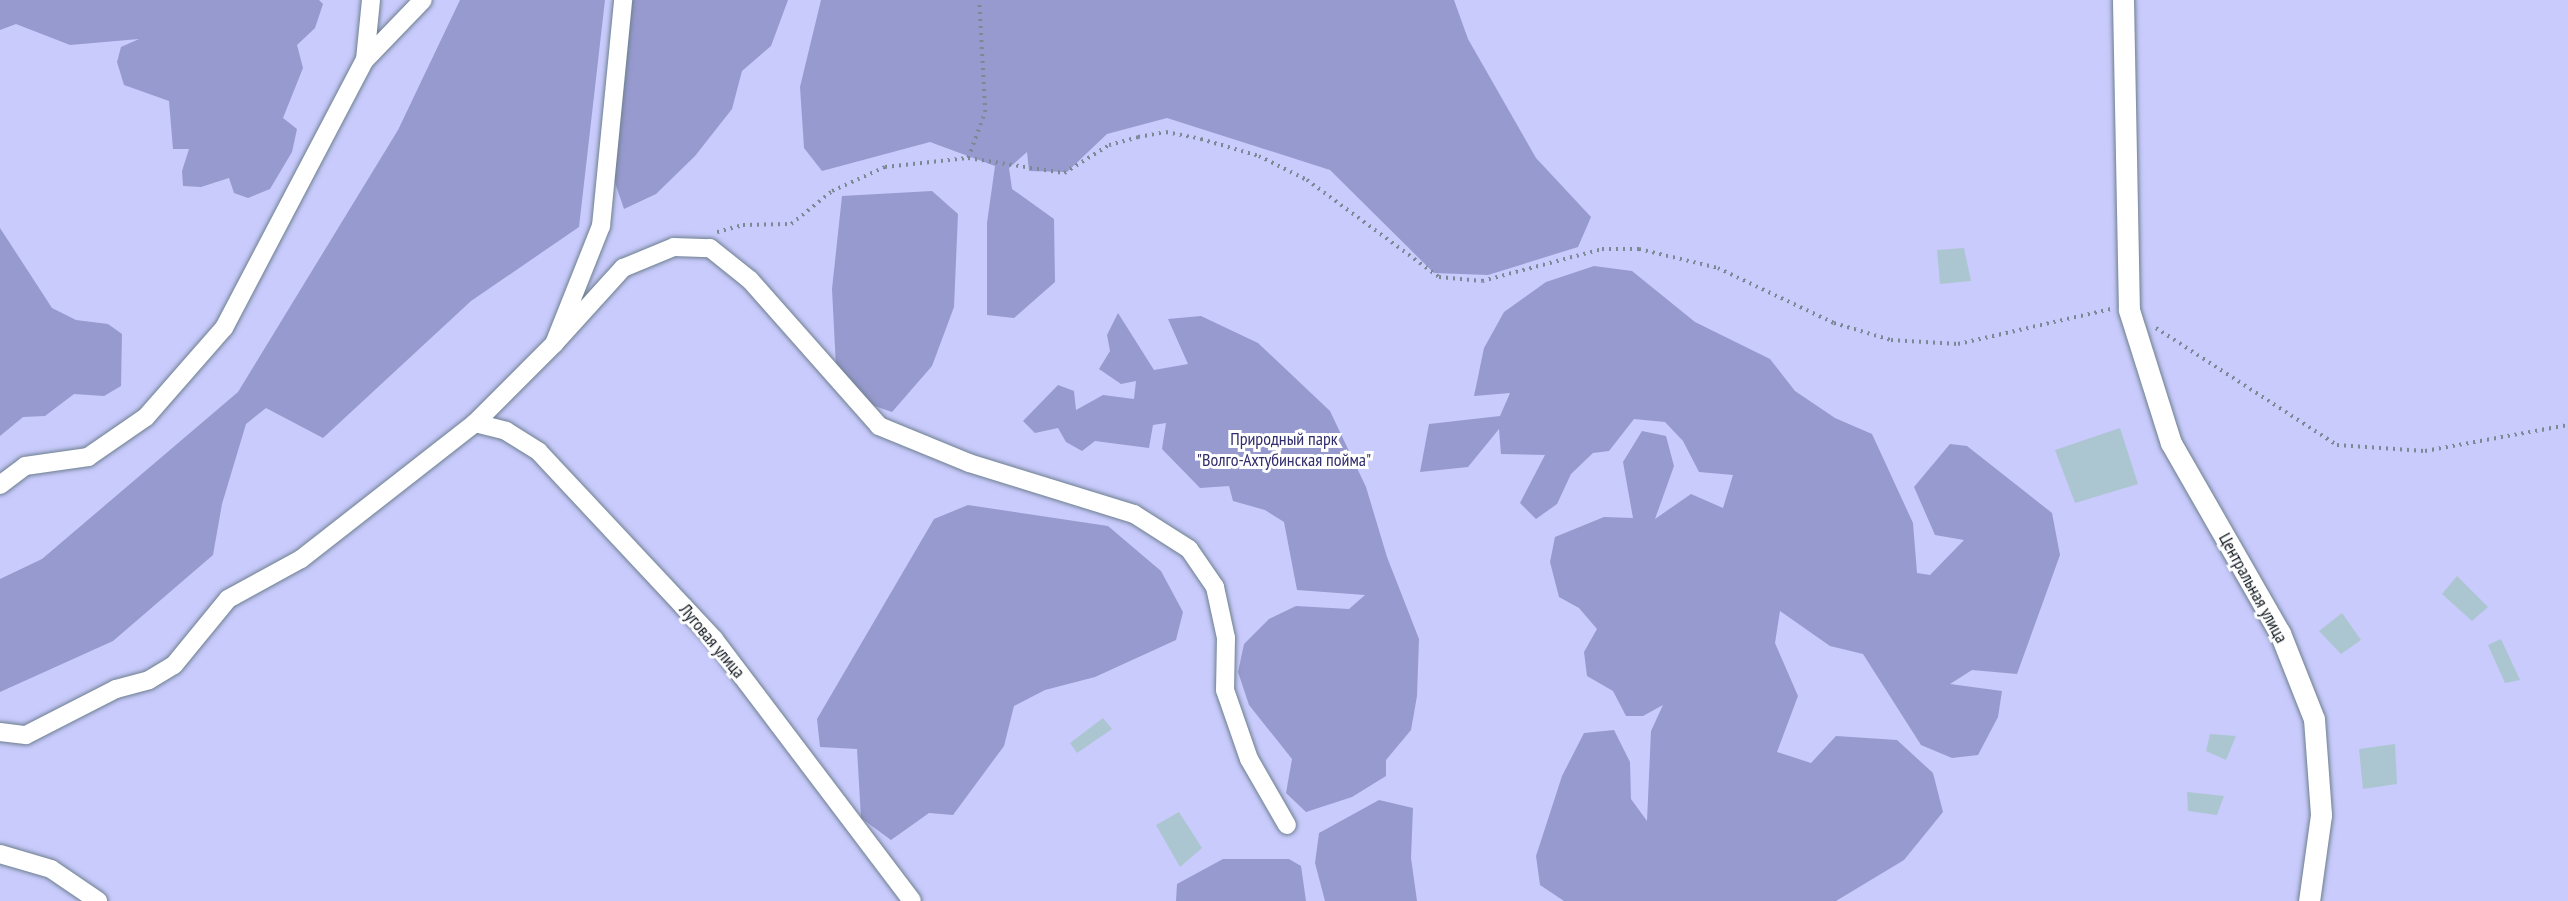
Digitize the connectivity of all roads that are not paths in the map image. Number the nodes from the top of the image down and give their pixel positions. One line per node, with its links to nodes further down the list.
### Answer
1 (371, 0): 5 (street)
2 (423, 0): 5 (street)
3 (623, 0): 6 (street)
4 (2123, 0): 14 (street, Центральная улица)
5 (365, 60): 8 (street)
6 (554, 344): 7 (street); 10 (street)
7 (475, 424): 9 (street); 13 (street, Луговая улица)
8 (0, 485)
9 (0, 732)
10 (1287, 825)
11 (0, 854): 12 (street)
12 (98, 901)
13 (912, 901)
14 (2309, 901)

